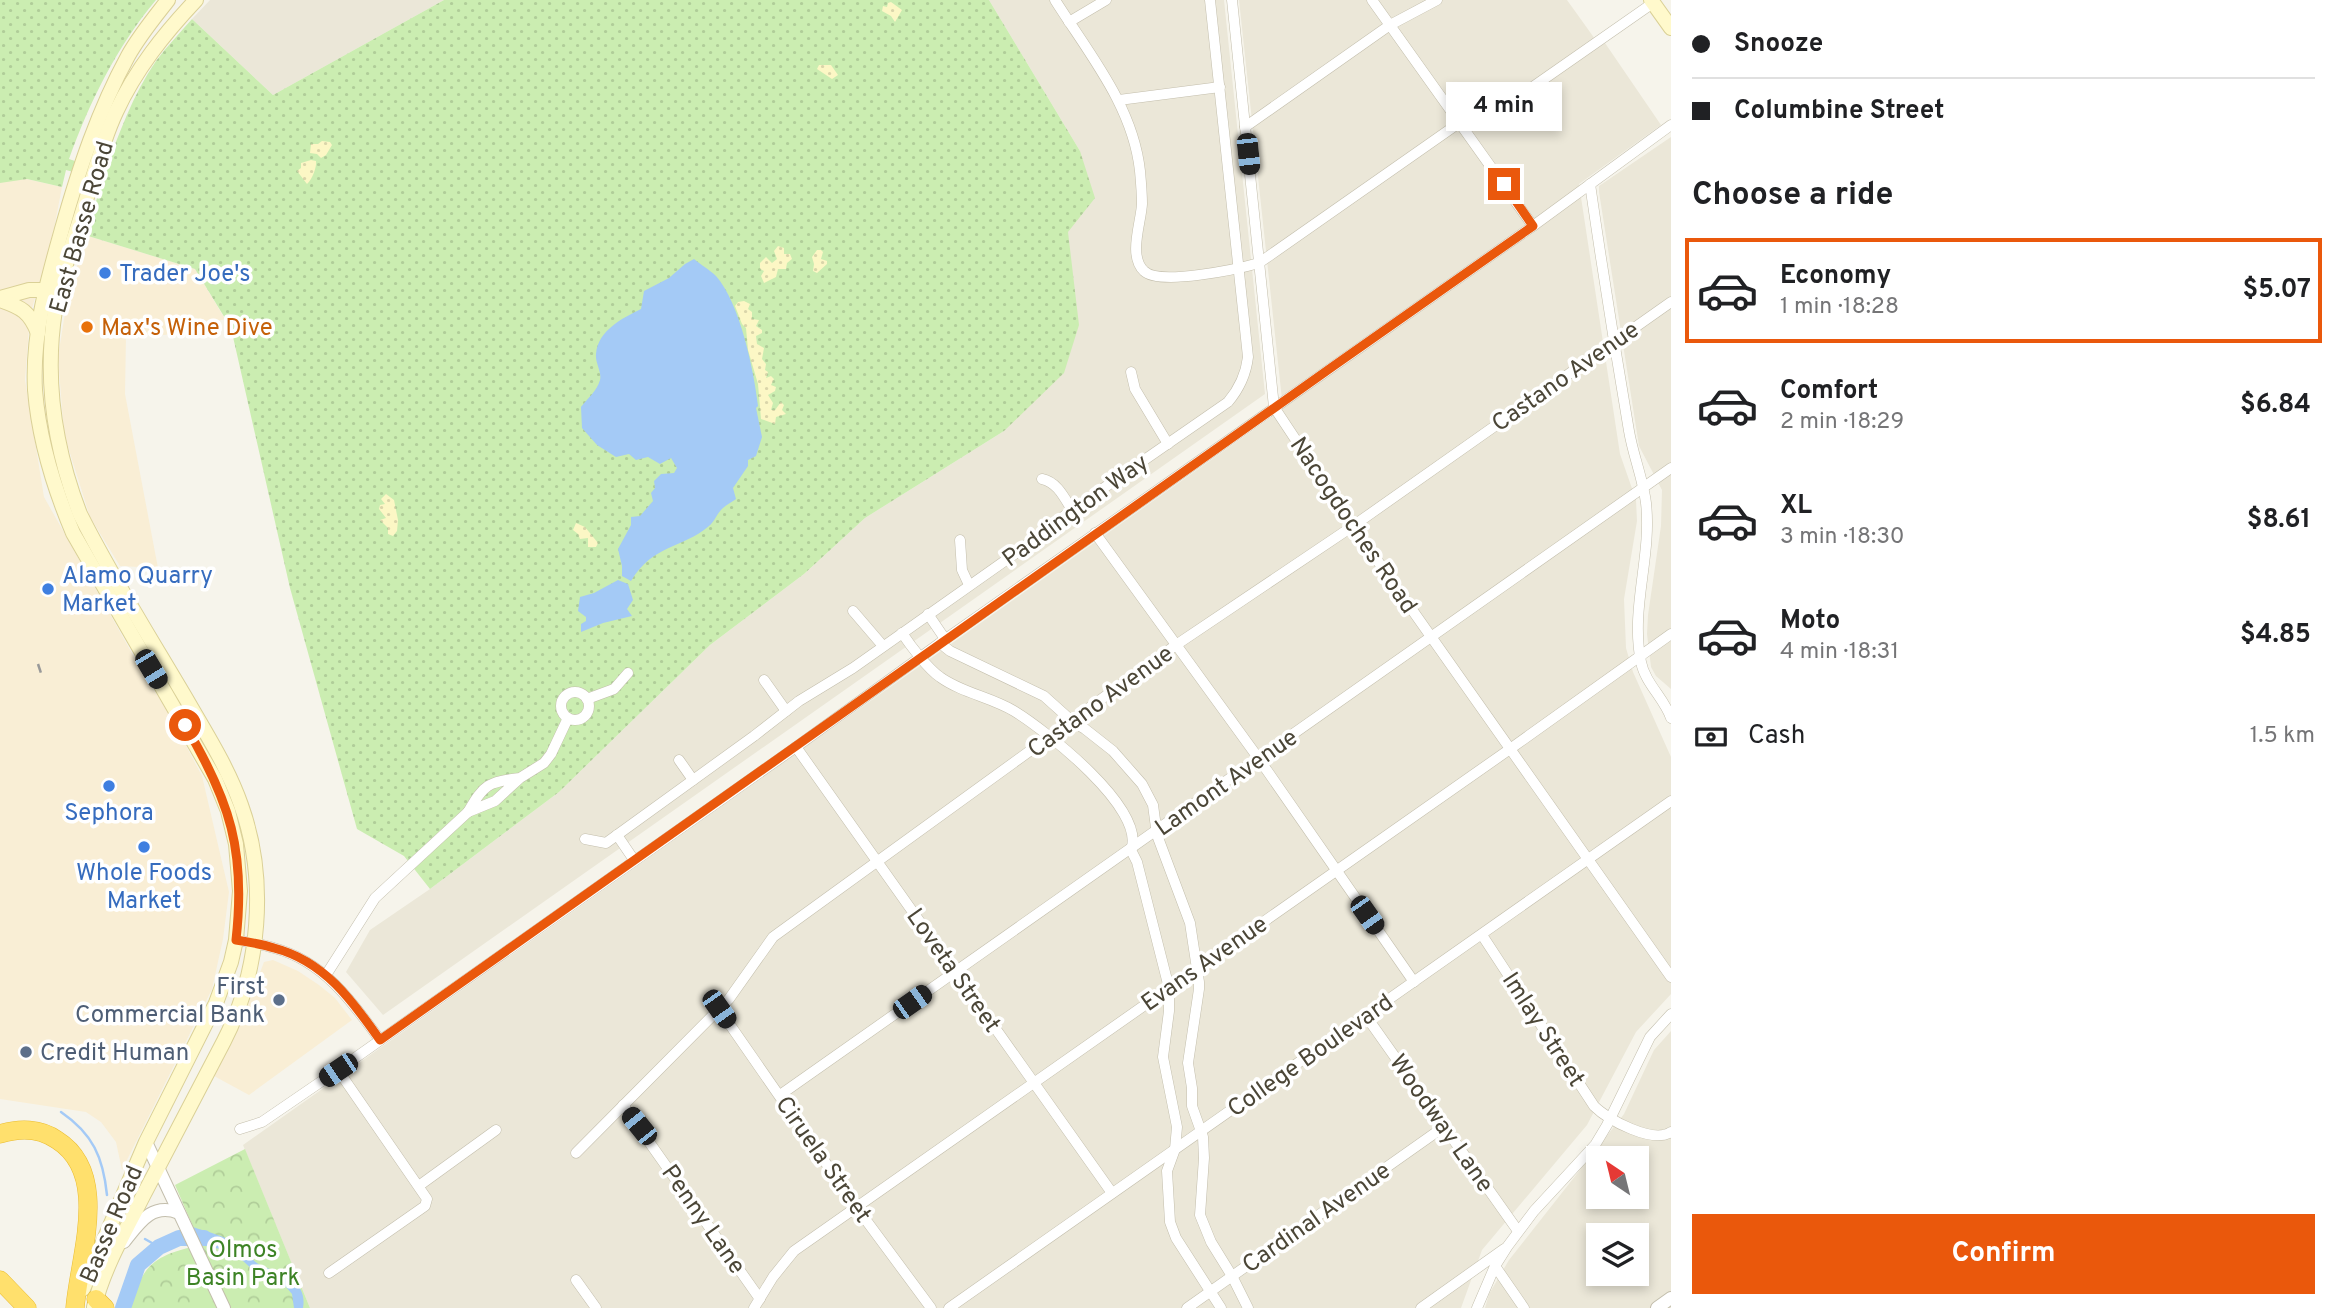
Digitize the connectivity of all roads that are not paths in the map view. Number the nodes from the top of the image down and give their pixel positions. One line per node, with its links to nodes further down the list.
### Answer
1 (168, 0): 22 (main road, East Basse Road)
2 (196, 0): 22 (main road, East Basse Road)
3 (1055, 0): 10 (street)
4 (1106, 0): 10 (street)
5 (1210, 0): 13 (street, Paddington Way)
6 (1233, 0): 17 (street, Nacogdoches Road)
7 (1372, 0): 11 (street)
8 (1437, 0): 11 (street)
9 (1652, 1): 12 (main road); 15 (street)
10 (1069, 22): 14 (street)
11 (1390, 25): 15 (street); 17 (street)
12 (1671, 28)
13 (1220, 88): 14 (street); 21 (street, Paddington Way)
14 (1119, 100): 21 (street)
15 (1459, 123): 19 (street); 20 (street)
16 (1671, 125): 18 (street)
17 (1245, 127): 20 (street, Nacogdoches Road)
18 (1590, 184): 19 (street); 26 (street)
19 (1533, 226): 28 (street)
20 (1259, 263): 21 (street); 28 (street, Nacogdoches Road)
21 (1238, 268): 29 (street, Paddington Way)
22 (52, 290): 23 (main road); 25 (main road, East Basse Road); 56 (main road, East Basse Road)
23 (0, 299): 25 (main road)
24 (1671, 302): 26 (street, Castano Avenue)
25 (38, 333): 56 (main road, East Basse Road)
26 (1614, 342): 32 (street); 34 (street, Castano Avenue)
27 (1131, 372): 29 (street)
28 (1274, 407): 34 (street, Nacogdoches Road); 35 (street)
29 (1168, 444): 33 (street, Paddington Way)
30 (1671, 468): 32 (street, Lamont Avenue)
31 (1042, 479): 33 (street)
32 (1642, 487): 42 (street, Lamont Avenue); 46 (street)
33 (1072, 509): 37 (street, Paddington Way)
34 (1353, 526): 42 (street, Nacogdoches Road); 45 (street, Castano Avenue)
35 (1095, 533): 43 (street); 45 (street)
36 (961, 540): 37 (street)
37 (969, 585): 39 (street, Paddington Way)
38 (853, 611): 44 (street)
39 (928, 614): 40 (street, Paddington Way); 43 (street)
40 (902, 633): 44 (street, Paddington Way); 47 (street)
41 (1671, 634): 46 (street, Evans Avenue)
42 (1432, 637): 58 (street, Nacogdoches Road); 59 (street, Lamont Avenue)
43 (942, 641): 47 (street); 54 (street)
44 (883, 646): 51 (street, Paddington Way)
45 (1176, 646): 54 (street, Castano Avenue); 59 (street)
46 (1640, 654): 53 (street); 58 (street, Evans Avenue)
47 (921, 656): 55 (street); 57 (street)
48 (628, 673): 50 (street)
49 (764, 681): 51 (street)
50 (587, 699): 52 (street); 52 (street)
51 (786, 711): 62 (street, Paddington Way)
52 (568, 718): 61 (street)
53 (1671, 718)
54 (1073, 722): 55 (street, Castano Avenue); 65 (street)
55 (1050, 738): 68 (street); 71 (street, Castano Avenue)
56 (206, 747): 74 (main road, East Basse Road); 75 (main road, East Basse Road)
57 (796, 747): 69 (street); 71 (street, Loveta Street)
58 (1510, 749): 70 (street, Nacogdoches Road); 72 (street, Evans Avenue)
59 (1259, 759): 65 (street, Lamont Avenue); 72 (street)
60 (679, 760): 62 (street)
61 (520, 778): 64 (street); 64 (street)
62 (693, 780): 66 (street, Paddington Way)
63 (1671, 801): 70 (street, College Boulevard)
64 (468, 812): 78 (street)
65 (1157, 831): 68 (street, Lamont Avenue); 76 (street)
66 (617, 835): 67 (street, Paddington Way); 69 (street)
67 (585, 839)
68 (1130, 850): 77 (street, Lamont Avenue); 81 (street)
69 (634, 860): 85 (street)
70 (1589, 860): 73 (street, College Boulevard); 79 (street, Nacogdoches Road)
71 (877, 861): 77 (street, Loveta Street); 82 (street, Castano Avenue)
72 (1336, 870): 76 (street, Evans Avenue); 80 (street)
73 (1482, 935): 80 (street, College Boulevard); 90 (street, Imlay Street)
74 (236, 940): 75 (street); 97 (main road, East Basse Road)
75 (253, 943): 78 (street); 101 (main road, East Basse Road)
76 (1196, 968): 81 (street, Evans Avenue); 94 (street)
77 (956, 971): 87 (street, Loveta Street); 88 (street, Lamont Avenue)
78 (326, 975): 85 (street)
79 (1671, 978)
80 (1414, 982): 84 (street, College Boulevard)
81 (1168, 988): 87 (street, Evans Avenue); 99 (street)
82 (719, 1009): 88 (street, Ciruela Street); 89 (street, Castano Avenue)
83 (1671, 1014): 90 (street)
84 (1366, 1016): 91 (street, Woodway Lane); 94 (street, College Boulevard)
85 (380, 1040): 86 (street)
86 (338, 1070): 92 (street); 102 (street)
87 (1034, 1083): 103 (street, Loveta Street); 104 (street, Evans Avenue)
88 (780, 1095): 104 (street, Ciruela Street)
89 (623, 1105): 100 (street, Castano Avenue); 117 (street, Penny Lane)
90 (1610, 1119): 96 (street); 106 (street)
91 (1445, 1126): 106 (street, Woodway Lane); 112 (street, Cardinal Avenue)
92 (240, 1129)
93 (496, 1130): 102 (street)
94 (1201, 1130): 99 (street, College Boulevard); 112 (street)
95 (0, 1134): 120 (highway)
96 (1668, 1134): 98 (street)
97 (146, 1142): 101 (street); 119 (main road); 120 (main road, Basse Road)
98 (1671, 1147)
99 (1175, 1149): 103 (street, College Boulevard); 115 (street)
100 (576, 1153)
101 (158, 1168): 105 (street); 108 (main road, Basse Road)
102 (419, 1185): 111 (street)
103 (1112, 1194): 124 (street, College Boulevard)
104 (857, 1208): 117 (street, Evans Avenue); 123 (street, Ciruela Street)
105 (180, 1214): 108 (street); 121 (street)
106 (1518, 1231): 107 (street)
107 (1507, 1247): 109 (street); 128 (street)
108 (111, 1258): 119 (main road, Basse Road)
109 (1495, 1266): 129 (street); 130 (street)
110 (0, 1273): 118 (highway)
111 (329, 1273)
112 (1232, 1276): 115 (street, Cardinal Avenue); 127 (street)
113 (0, 1280): 118 (highway)
114 (576, 1280): 122 (street)
115 (1210, 1291): 125 (street, Cardinal Avenue); 126 (street)
116 (1671, 1298): 131 (street)
117 (757, 1304)
118 (25, 1306)
119 (95, 1306)
120 (76, 1308)
121 (224, 1308)
122 (596, 1308)
123 (931, 1308)
124 (949, 1308)
125 (1186, 1308)
126 (1222, 1308)
127 (1248, 1308)
128 (1420, 1308)
129 (1477, 1308)
130 (1524, 1308)
131 (1657, 1308)

